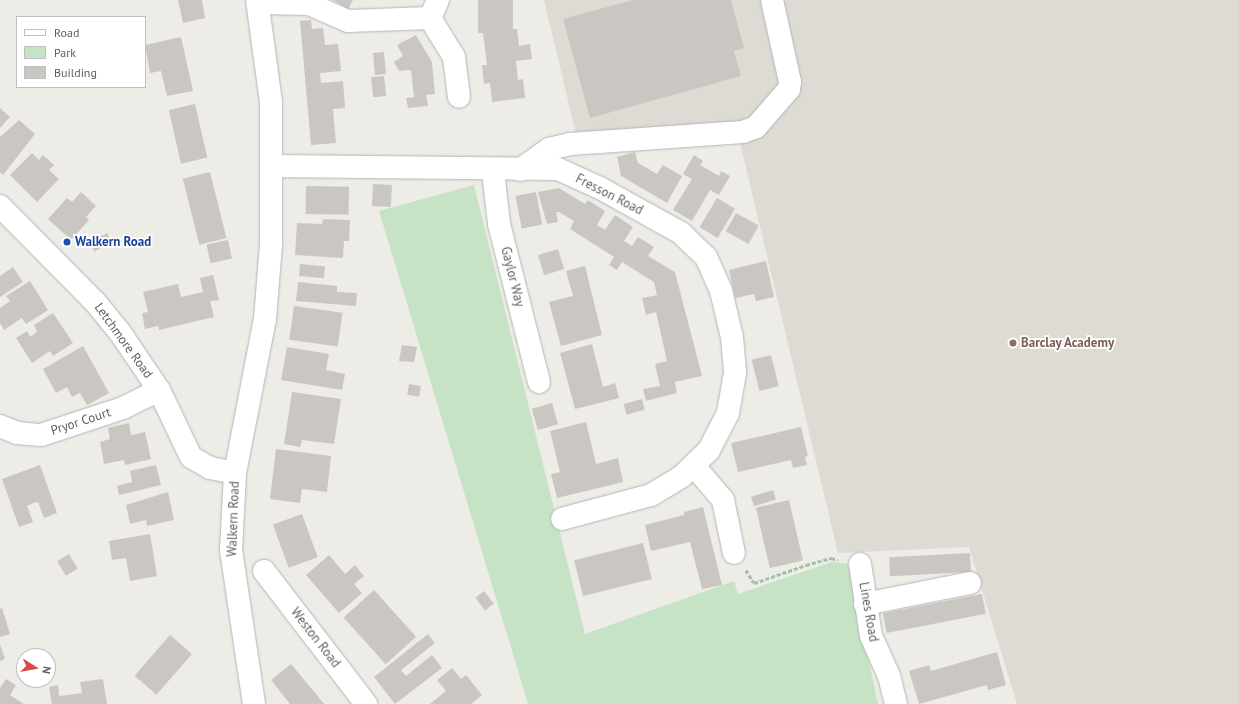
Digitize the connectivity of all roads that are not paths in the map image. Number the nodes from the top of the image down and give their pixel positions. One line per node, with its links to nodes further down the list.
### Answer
1 (772, 0): 7 (street)
2 (299, 1): 3 (street); 4 (street)
3 (257, 2): 6 (street, Walkern Road)
4 (434, 9): 5 (street)
5 (459, 98)
6 (273, 166): 8 (street, Fresson Road); 14 (street, Walkern Road)
7 (520, 170): 8 (street, Fresson Road); 13 (street, Fresson Road)
8 (493, 171): 10 (street, Gaylor Way)
9 (0, 206): 11 (street, Letchmore Road)
10 (539, 382)
11 (159, 390): 12 (street, Pryor Court); 14 (street, Letchmore Road)
12 (0, 426)
13 (694, 466): 15 (street, Fresson Road); 16 (street)
14 (235, 474): 21 (street, Walkern Road)
15 (562, 518)
16 (734, 553)
17 (860, 564): 20 (street, Lines Road)
18 (264, 571): 22 (street, Weston Road)
19 (970, 583): 20 (street)
20 (865, 604): 23 (street, Lines Road)
21 (254, 704)
22 (366, 704)
23 (896, 704)

